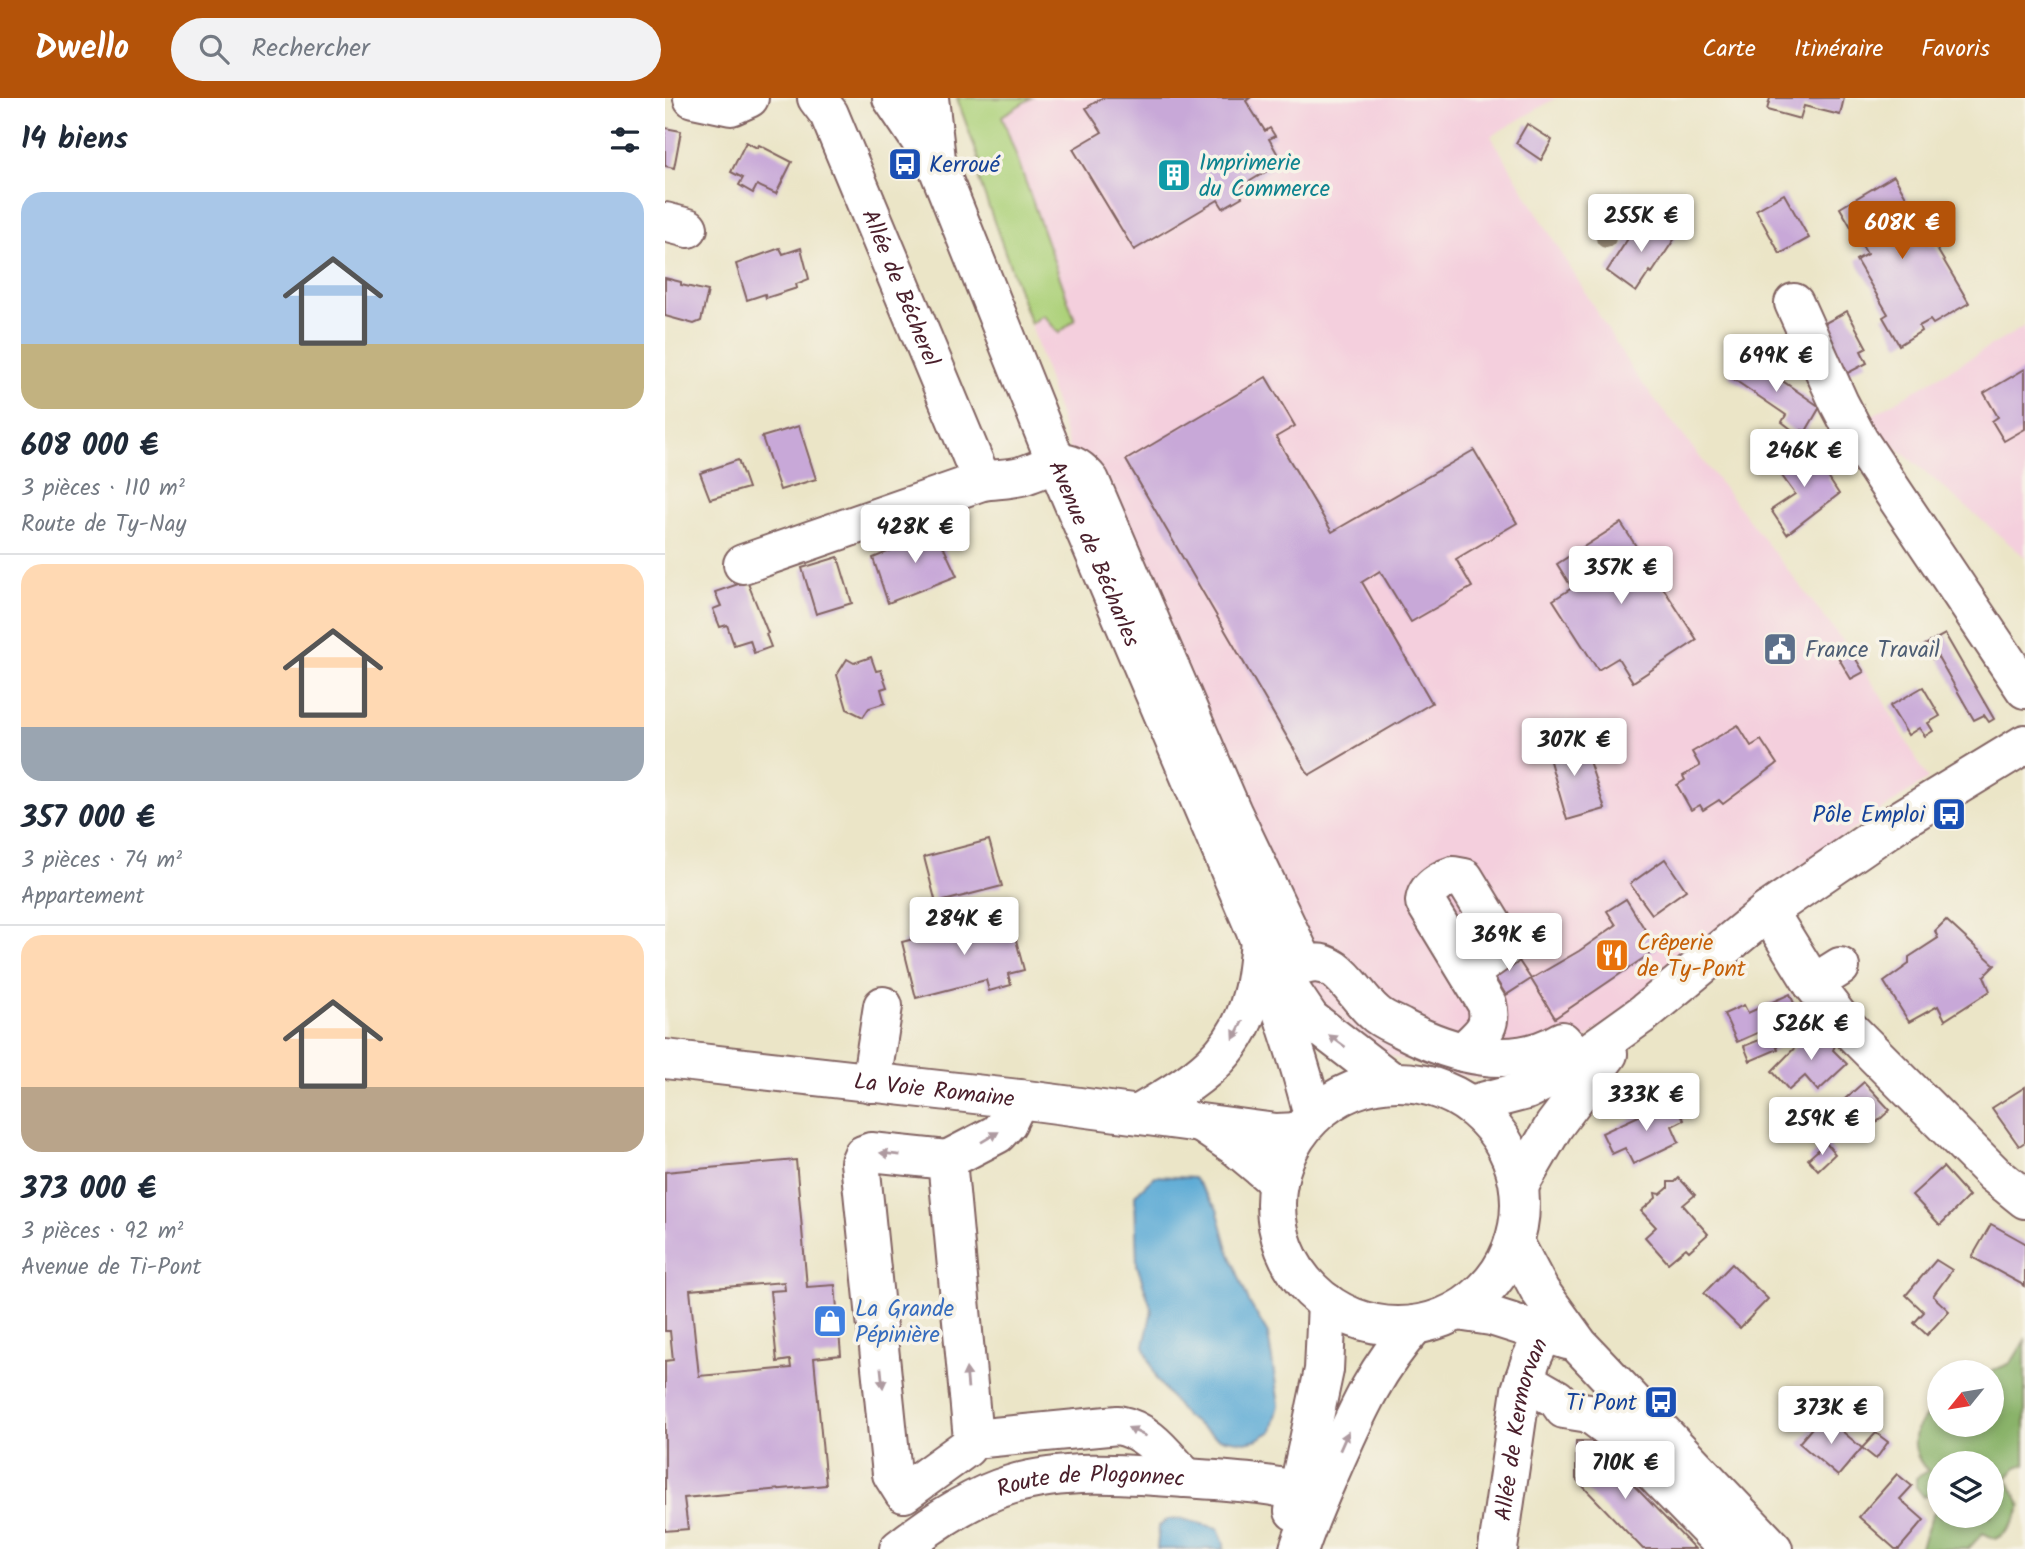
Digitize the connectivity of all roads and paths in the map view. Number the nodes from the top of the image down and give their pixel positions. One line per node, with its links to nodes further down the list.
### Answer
1 (693, 98): 2 (street)
2 (749, 98)
3 (892, 98): 6 (street, Avenue de Bécharles)
4 (929, 98): 6 (street, Avenue de Bécharles)
5 (827, 103): 9 (street, Allée de Bécherel)
6 (937, 165): 8 (street, Avenue de Bécharles)
7 (1794, 303): 11 (street)
8 (1056, 462): 9 (street); 14 (street, Avenue de Bécharles); 18 (street)
9 (982, 481): 10 (street)
10 (743, 564)
11 (2025, 689)
12 (2025, 744): 13 (street)
13 (1768, 911): 17 (street); 31 (street)
14 (1260, 941): 21 (street, Avenue de Bécharles, one-way to 14); 25 (street, one-way to 25); 27 (street, Avenue de Bécharles)
15 (1469, 973): 18 (street)
16 (883, 1006): 22 (street)
17 (1644, 1013): 20 (street); 30 (street)
18 (1463, 1052): 20 (street)
19 (665, 1059): 22 (street, La Voie Romaine)
20 (1579, 1060): 24 (street)
21 (1392, 1082): 24 (street); 27 (street)
22 (871, 1083): 23 (street, La Voie Romaine)
23 (1019, 1098): 25 (street, La Voie Romaine); 28 (street, one-way to 23)
24 (1470, 1105): 30 (street)
25 (1139, 1114): 26 (street, La Voie Romaine)
26 (1203, 1124): 27 (street, La Voie Romaine); 29 (street)
27 (1306, 1124): 29 (street)
28 (947, 1160): 38 (street, one-way to 28); 38 (street, one-way to 38)
29 (1278, 1182): 33 (street)
30 (1519, 1186): 32 (street)
31 (2020, 1190)
32 (1514, 1242): 34 (street); 36 (street)
33 (1327, 1303): 35 (street); 40 (street)
34 (1458, 1311): 35 (street); 36 (street)
35 (1415, 1325): 40 (street, one-way to 35)
36 (1560, 1330): 37 (street, Allée de Kermorvan); 46 (street)
37 (1524, 1380): 44 (street, Allée de Kermorvan); 45 (street)
38 (972, 1439): 39 (street, one-way to 38)
39 (1186, 1478): 40 (street, Route de Plogonnec); 41 (street, Route de Plogonnec)
40 (1309, 1493): 42 (street); 43 (street)
41 (899, 1549)
42 (1287, 1549)
43 (1299, 1549)
44 (1498, 1549)
45 (1728, 1549)
46 (1773, 1549)

